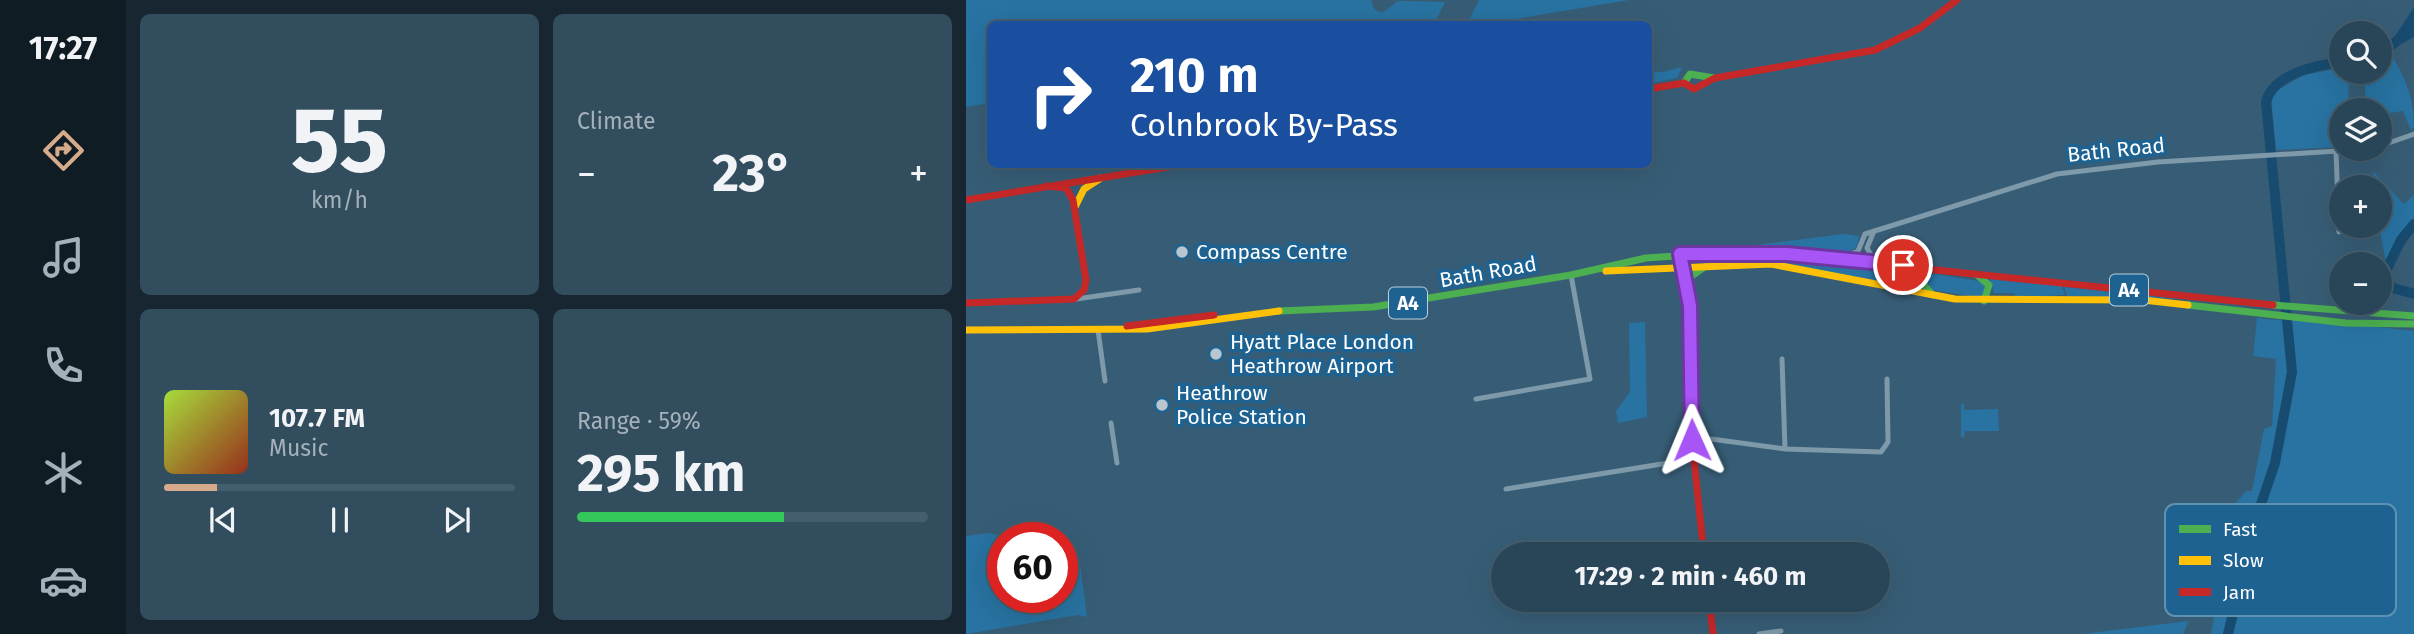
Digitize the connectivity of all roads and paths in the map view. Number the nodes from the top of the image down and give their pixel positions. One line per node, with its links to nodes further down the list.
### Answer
1 (1957, 0): 2 (main road)
2 (1698, 81): 3 (main road); 3 (main road)
3 (1684, 83): 4 (main road)
4 (1652, 88)
5 (2414, 134): 6 (street)
6 (2392, 142)
7 (2329, 152): 13 (street, Bath Road)
8 (1160, 168): 9 (main road)
9 (1103, 177): 10 (main road); 12 (main road)
10 (1047, 186): 11 (main road); 12 (main road)
11 (966, 200)
12 (1074, 208): 24 (main road)
13 (1874, 231): 15 (street, Bath Road); 16 (street)
14 (1683, 254): 15 (main road, A4); 18 (main road); 20 (main road, A4)
15 (1839, 259): 16 (main road, A4)
16 (1875, 262): 19 (main road, A4)
17 (1711, 264): 18 (main road, A4); 23 (main road); 28 (main road, A4)
18 (1684, 266): 20 (main road, A4); 23 (main road); 26 (main road)
19 (1927, 268): 21 (main road, A4); 28 (main road)
20 (1588, 272): 22 (main road, Bath Road / A4)
21 (1974, 273): 30 (main road); 32 (main road, A4)
22 (1572, 275): 35 (main road, Bath Road / A4); 39 (street)
23 (1689, 278): 26 (main road)
24 (1086, 280): 27 (street); 29 (main road)
25 (1139, 290): 27 (street)
26 (1688, 294): 41 (main road)
27 (1100, 295): 29 (street)
28 (1934, 296): 30 (main road, A4)
29 (1074, 299): 31 (main road)
30 (1984, 301): 33 (main road, A4)
31 (966, 303)
32 (2414, 316)
33 (2414, 324)
34 (966, 330): 35 (main road, Bath Road / A4)
35 (1098, 330): 38 (street)
36 (1782, 359): 42 (street)
37 (1887, 379): 42 (street)
38 (1105, 382)
39 (1476, 399)
40 (1111, 423): 44 (street)
41 (1692, 440): 42 (street); 43 (main road)
42 (1785, 449)
43 (1693, 459): 45 (street); 46 (main road)
44 (1117, 463)
45 (1506, 489)
46 (1703, 542)
47 (1710, 612): 49 (main road)
48 (1781, 631): 50 (street)
49 (1713, 634)
50 (1759, 634)

